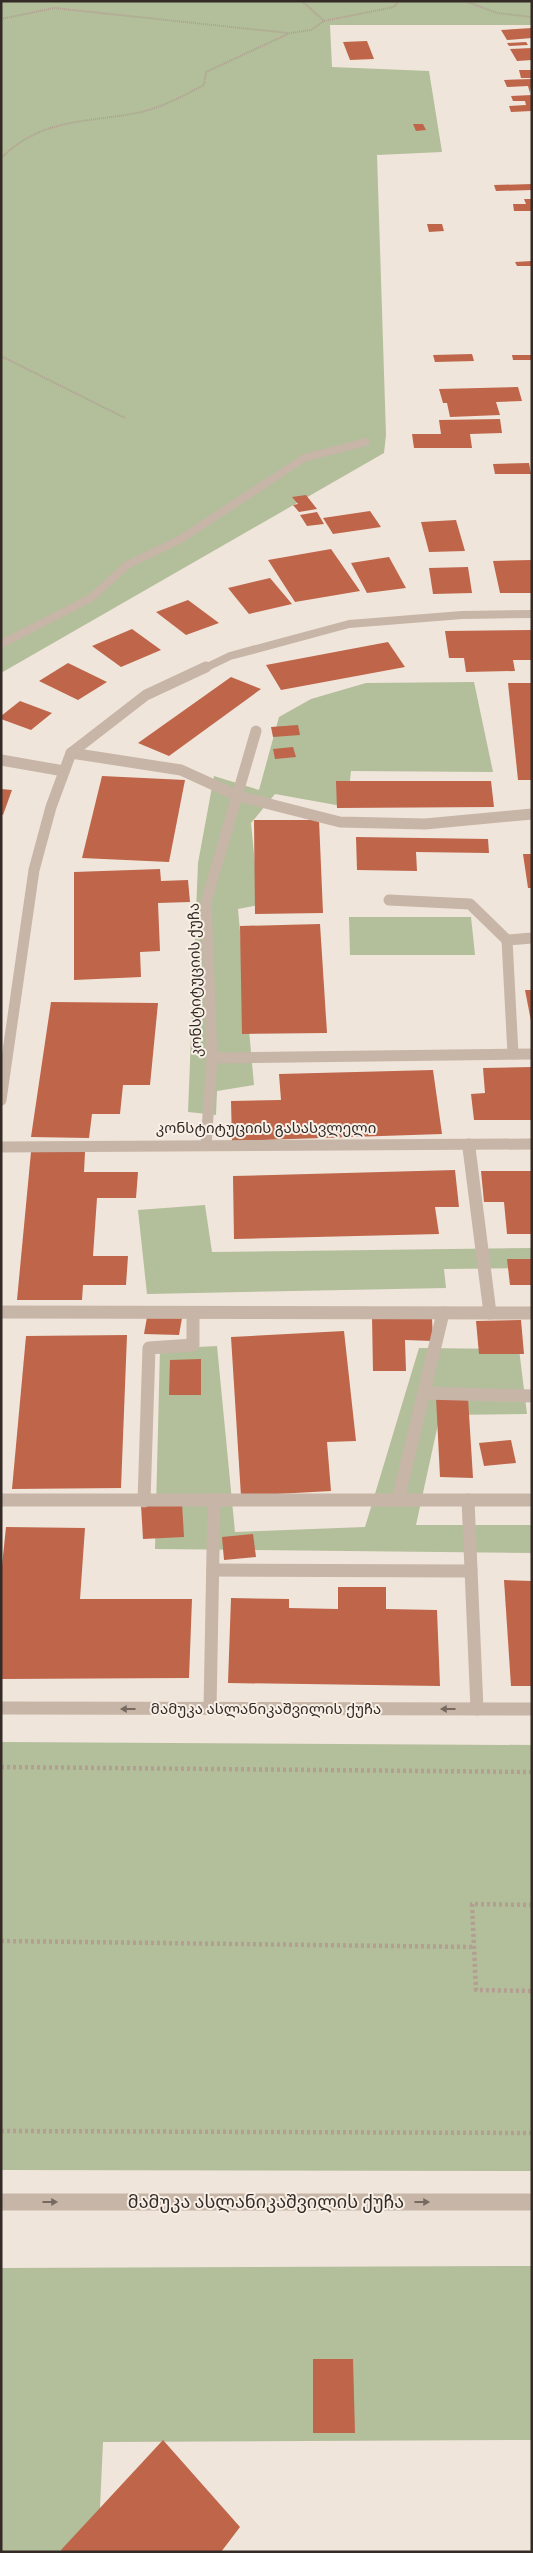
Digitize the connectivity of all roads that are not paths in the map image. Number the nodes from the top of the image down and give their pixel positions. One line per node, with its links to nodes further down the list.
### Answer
1 (366, 442): 3 (street)
2 (532, 614): 5 (street)
3 (1, 644)
4 (256, 731): 8 (street, კონსტიტუციის ქუჩა)
5 (71, 753): 7 (street); 8 (street)
6 (1, 760): 7 (street)
7 (64, 771): 16 (street)
8 (238, 796): 9 (street); 15 (street, კონსტიტუციის ქუჩა)
9 (532, 814)
10 (389, 900): 12 (street)
11 (532, 938): 12 (street)
12 (507, 940): 13 (street)
13 (513, 1054): 14 (street); 15 (street)
14 (532, 1054)
15 (212, 1058): 17 (street, კონსტიტუციის ქუჩა)
16 (1, 1100)
17 (206, 1144): 18 (street, კონსტიტუციის გასასვლელი); 20 (street, კონსტიტუციის გასასვლელი)
18 (469, 1144): 19 (street, კონსტიტუციის გასასვლელი); 24 (street)
19 (532, 1144)
20 (1, 1147)
21 (1, 1312): 22 (street)
22 (193, 1313): 23 (street); 33 (street)
23 (443, 1313): 24 (street); 26 (street)
24 (490, 1313): 25 (street)
25 (532, 1314)
26 (425, 1393): 27 (street); 30 (street)
27 (532, 1396)
28 (1, 1500): 33 (street)
29 (214, 1500): 30 (street); 33 (street); 34 (street)
30 (398, 1500): 31 (street)
31 (468, 1500): 32 (street); 35 (street)
32 (532, 1500)
33 (144, 1501)
34 (213, 1570): 35 (street); 37 (street)
35 (471, 1572): 38 (street)
36 (1, 1708): 37 (street, მამუკა ასლანიკაშვილის ქუჩა, one-way to 36)
37 (210, 1709): 38 (street, მამუკა ასლანიკაშვილის ქუჩა, one-way to 37)
38 (477, 1709): 39 (street, მამუკა ასლანიკაშვილის ქუჩა)
39 (532, 1709)
40 (1, 2202): 41 (street, მამუკა ასლანიკაშვილის ქუჩა, one-way to 41)
41 (532, 2202)

